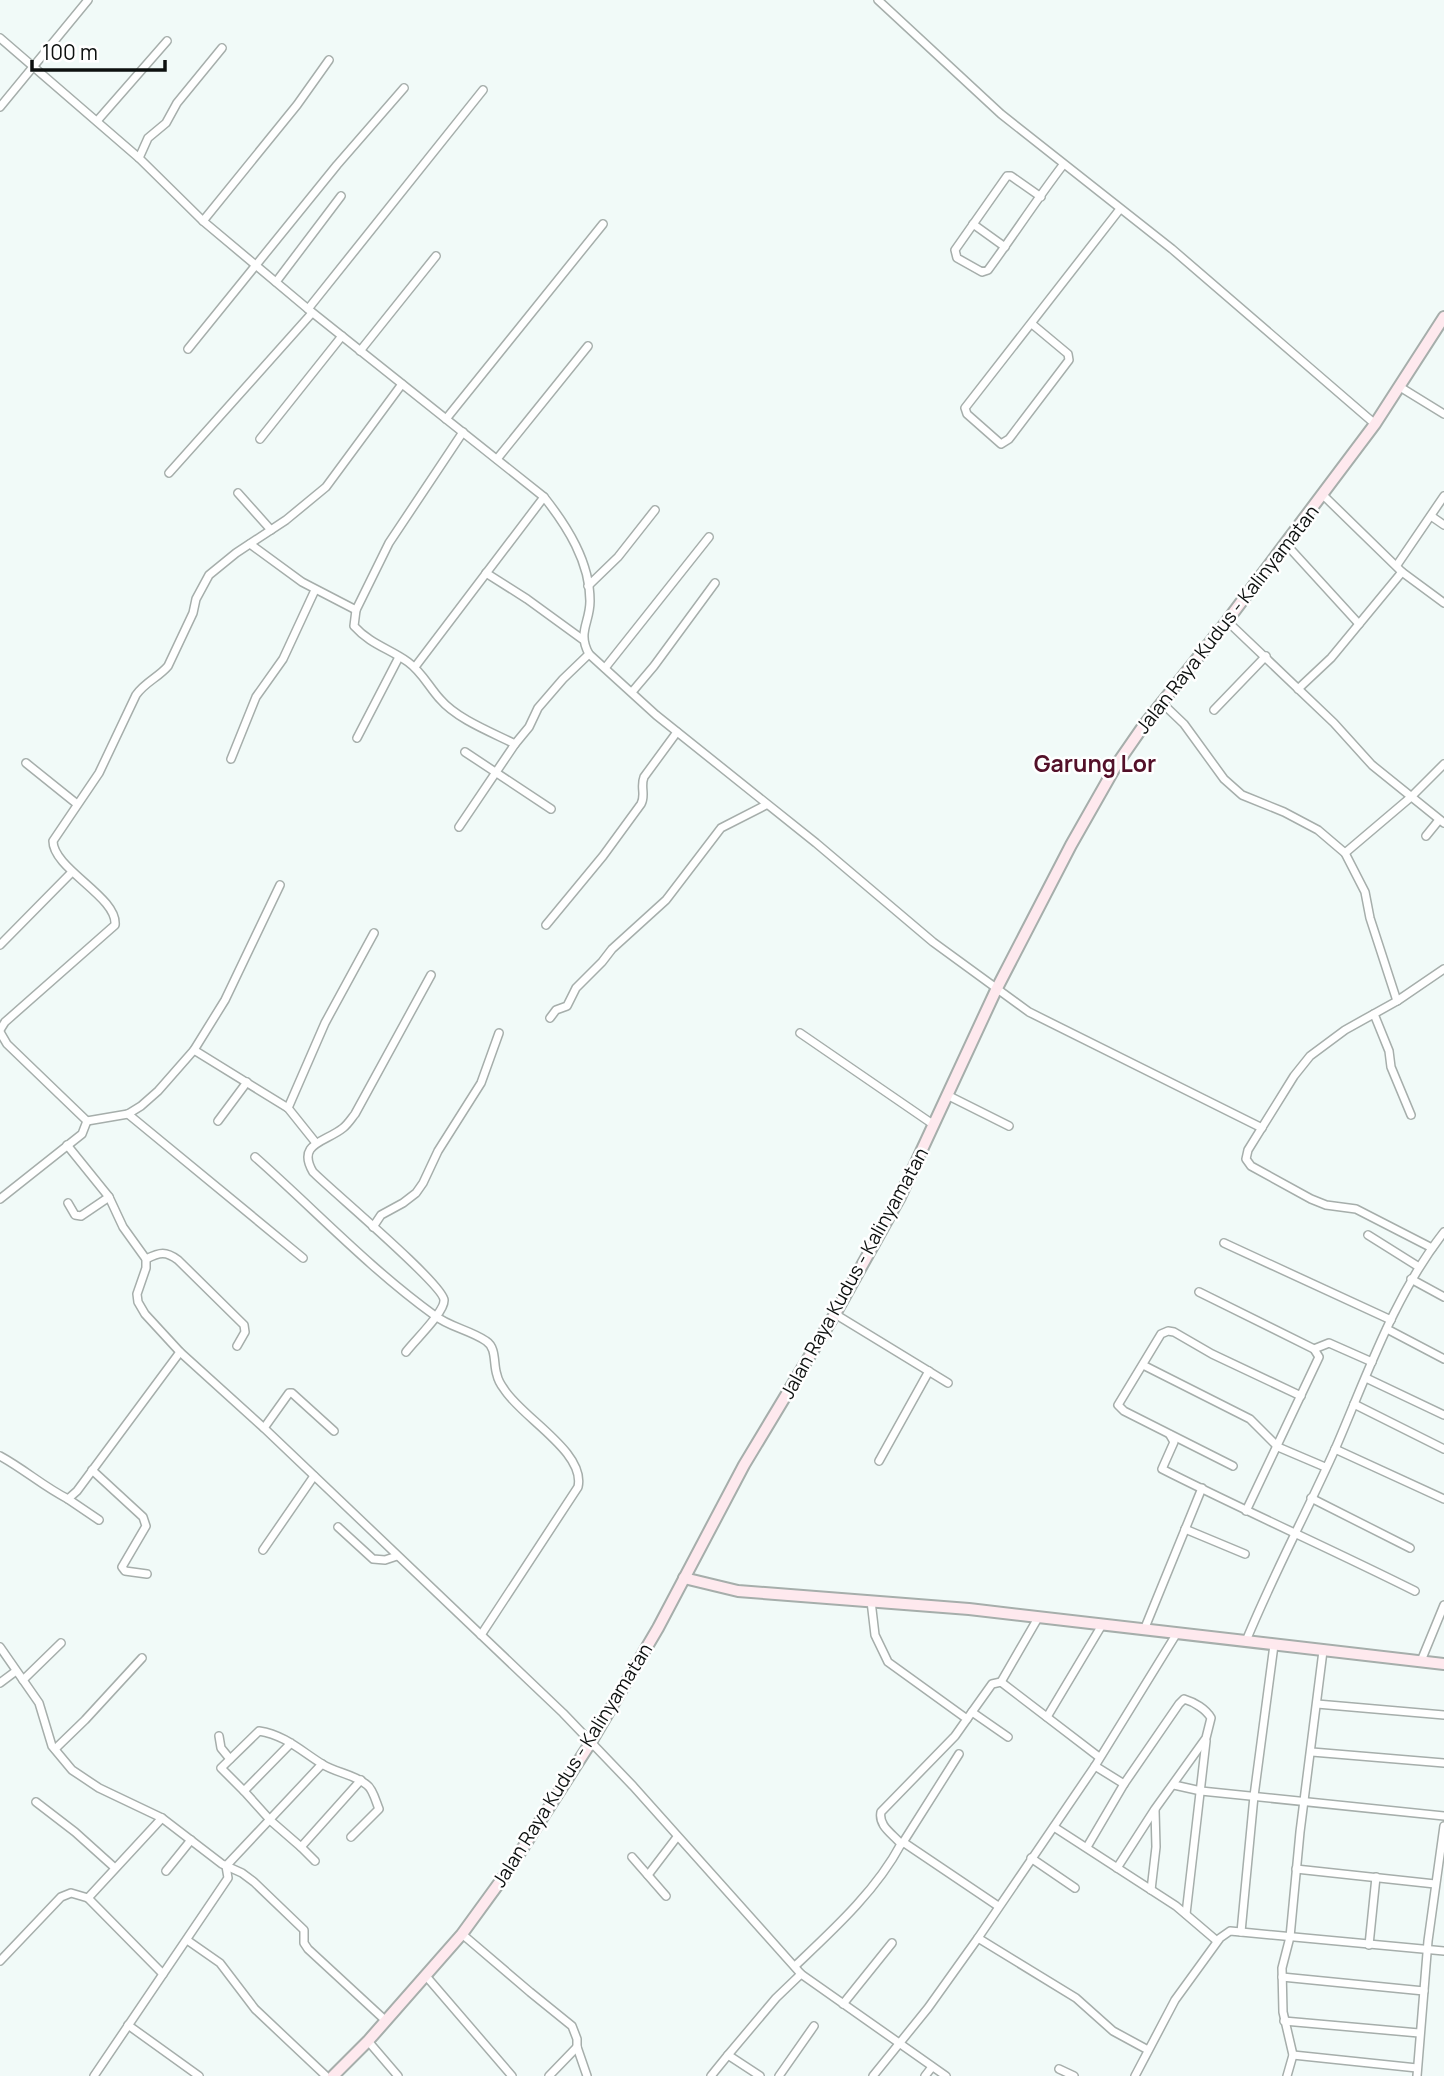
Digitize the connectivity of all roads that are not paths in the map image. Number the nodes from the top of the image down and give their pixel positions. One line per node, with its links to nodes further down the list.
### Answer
1 (88, 0): 7 (street)
2 (878, 0): 13 (street)
3 (0, 38): 7 (street)
4 (167, 41): 11 (street)
5 (222, 48): 12 (street)
6 (329, 60): 17 (street)
7 (33, 68): 10 (street); 11 (street)
8 (404, 88): 22 (street)
9 (483, 90): 24 (street)
10 (0, 107)
11 (97, 121): 12 (street)
12 (139, 158): 17 (street)
13 (1063, 165): 15 (street); 16 (street)
14 (341, 196): 23 (street)
15 (1041, 197): 18 (street); 20 (street)
16 (1120, 209): 26 (street); 35 (street)
17 (203, 221): 22 (street)
18 (973, 224): 20 (street); 20 (street)
19 (603, 225): 34 (street)
20 (1005, 247)
21 (436, 256): 30 (street)
22 (257, 266): 23 (street); 29 (street)
23 (276, 282): 24 (street)
24 (310, 311): 27 (street); 39 (street)
25 (1444, 317): 32 (main road, Jalan Raya Kudus - Kalinyamatan)
26 (1032, 324): 26 (street)
27 (342, 336): 30 (street); 37 (street)
28 (588, 346): 38 (street)
29 (188, 349)
30 (360, 351): 31 (street)
31 (402, 384): 34 (street); 47 (street)
32 (1400, 387): 33 (street); 35 (main road, Jalan Raya Kudus - Kalinyamatan)
33 (1444, 414)
34 (446, 419): 36 (street)
35 (1375, 424): 41 (main road, Jalan Raya Kudus - Kalinyamatan)
36 (463, 432): 38 (street); 57 (street)
37 (260, 439)
38 (497, 459): 43 (street)
39 (169, 473)
40 (238, 493): 47 (street)
41 (1323, 495): 49 (main road, Jalan Raya Kudus - Kalinyamatan); 51 (street)
42 (1444, 496): 45 (street)
43 (544, 497): 52 (street); 54 (street)
44 (655, 510): 54 (street)
45 (1431, 516): 46 (street); 51 (street)
46 (1444, 525)
47 (271, 530): 50 (street)
48 (709, 537): 65 (street)
49 (1285, 543): 58 (main road, Jalan Raya Kudus - Kalinyamatan); 59 (street)
50 (250, 544): 55 (street); 79 (street)
51 (1399, 569): 56 (street); 59 (street)
52 (486, 573): 60 (street); 64 (street)
53 (715, 583): 67 (street)
54 (588, 586): 60 (street)
55 (316, 590): 57 (street); 74 (street)
56 (1444, 603)
57 (356, 610): 63 (street)
58 (1227, 621): 62 (street); 68 (main road, Jalan Raya Kudus - Kalinyamatan)
59 (1359, 624): 66 (street)
60 (582, 639): 61 (street)
61 (589, 654): 65 (street); 72 (street)
62 (1266, 656): 66 (street); 69 (street)
63 (399, 657): 64 (street); 71 (street)
64 (415, 667): 72 (street)
65 (605, 668): 67 (street)
66 (1298, 690): 78 (street)
67 (632, 692): 70 (street)
68 (1162, 703): 85 (street); 93 (main road, Jalan Raya Kudus - Kalinyamatan)
69 (1214, 710)
70 (677, 732): 80 (street); 88 (street)
71 (357, 738)
72 (515, 744): 77 (street)
73 (465, 752): 77 (street)
74 (230, 759)
75 (26, 763): 79 (street)
76 (1444, 764): 78 (street)
77 (496, 772): 81 (street); 83 (street)
78 (1411, 797): 82 (street); 85 (street)
79 (77, 804): 86 (street)
80 (766, 805): 93 (street); 96 (street)
81 (551, 809)
82 (1441, 822): 84 (street)
83 (459, 827)
84 (1426, 836)
85 (1345, 853): 94 (street)
86 (72, 872): 90 (street); 97 (street)
87 (280, 886): 101 (street)
88 (546, 925)
89 (374, 933): 104 (street)
90 (0, 945)
91 (1443, 972): 94 (street)
92 (431, 975): 112 (street)
93 (996, 990): 103 (main road, Jalan Raya Kudus - Kalinyamatan); 111 (street)
94 (1397, 1001): 95 (street)
95 (1374, 1014): 106 (street); 111 (street)
96 (550, 1018)
97 (3, 1019): 98 (street)
98 (0, 1031): 107 (street)
99 (499, 1033): 118 (street)
100 (800, 1033): 109 (street)
101 (194, 1050): 102 (street); 105 (street)
102 (247, 1082): 104 (street); 108 (street)
103 (947, 1095): 109 (main road, Jalan Raya Kudus - Kalinyamatan); 110 (street)
104 (288, 1108): 112 (street)
105 (128, 1114): 107 (street); 123 (street)
106 (1410, 1115)
107 (87, 1121): 113 (street)
108 (218, 1121)
109 (934, 1125): 129 (main road, Jalan Raya Kudus - Kalinyamatan)
110 (1009, 1126)
111 (1262, 1128): 122 (street)
112 (316, 1143): 118 (street)
113 (67, 1145): 115 (street); 116 (street)
114 (255, 1157): 130 (street)
115 (108, 1197): 117 (street); 124 (street)
116 (0, 1199)
117 (68, 1203)
118 (373, 1227): 130 (street)
119 (1444, 1232): 122 (street)
120 (1368, 1236): 125 (street)
121 (1224, 1243): 131 (street)
122 (1432, 1248): 125 (street)
123 (303, 1258)
124 (146, 1259): 133 (street); 135 (street)
125 (1419, 1267): 126 (street)
126 (1411, 1279): 128 (street); 131 (street)
127 (1199, 1292): 134 (street)
128 (1444, 1297)
129 (835, 1314): 140 (street); 172 (main road, Jalan Raya Kudus - Kalinyamatan)
130 (436, 1317): 136 (street); 180 (street)
131 (1391, 1320): 132 (street)
132 (1387, 1329): 137 (street); 138 (street)
133 (237, 1346)
134 (1314, 1349): 138 (street); 143 (street)
135 (180, 1352): 146 (street); 156 (street)
136 (406, 1352)
137 (1444, 1359)
138 (1371, 1362): 141 (street)
139 (1143, 1365): 143 (street); 148 (street); 149 (street)
140 (929, 1371): 142 (street); 153 (street)
141 (1366, 1378): 144 (street); 145 (street)
142 (948, 1382)
143 (1301, 1396): 149 (street)
144 (1354, 1404): 150 (street); 151 (street)
145 (1444, 1415)
146 (264, 1428): 147 (street); 157 (street)
147 (334, 1431)
148 (1169, 1435): 154 (street); 158 (street)
149 (1278, 1447): 155 (street); 162 (street)
150 (1444, 1448)
151 (1335, 1449): 155 (street); 161 (street)
152 (0, 1456): 160 (street)
153 (878, 1461)
154 (1233, 1466)
155 (1325, 1467): 159 (street)
156 (92, 1471): 160 (street); 171 (street)
157 (314, 1476): 168 (street); 170 (street)
158 (1202, 1488): 162 (street); 165 (street)
159 (1311, 1498): 166 (street); 167 (street)
160 (68, 1499): 163 (street)
161 (1444, 1499)
162 (1247, 1511): 166 (street)
163 (99, 1520)
164 (338, 1527): 170 (street)
165 (1185, 1529): 169 (street); 178 (street)
166 (1295, 1531): 173 (street); 181 (street)
167 (1410, 1548)
168 (263, 1550)
169 (1245, 1554)
170 (397, 1556): 180 (street)
171 (147, 1574)
172 (684, 1578): 174 (main road); 200 (main road, Jalan Raya Kudus - Kalinyamatan)
173 (1415, 1591)
174 (871, 1601): 176 (main road); 194 (street)
175 (1444, 1605): 187 (street)
176 (1038, 1618): 177 (main road); 191 (street)
177 (1102, 1625): 178 (main road); 196 (street)
178 (1144, 1630): 179 (main road)
179 (1177, 1633): 181 (main road); 205 (street)
180 (481, 1635): 200 (street)
181 (1246, 1641): 183 (main road)
182 (61, 1643): 190 (street)
183 (1273, 1645): 185 (main road); 215 (street)
184 (0, 1647): 189 (street)
185 (1322, 1651): 187 (main road); 193 (street)
186 (142, 1658): 202 (street)
187 (1421, 1661): 188 (main road)
188 (1444, 1664)
189 (16, 1671): 190 (street); 192 (street)
190 (23, 1681): 202 (street)
191 (1001, 1682): 194 (street); 196 (street)
192 (0, 1683)
193 (1317, 1704): 195 (street); 203 (street)
194 (969, 1715): 198 (street); 227 (street)
195 (1444, 1716)
196 (1047, 1717): 205 (street)
197 (219, 1736): 206 (street)
198 (1008, 1737)
199 (1206, 1738): 211 (street); 212 (street); 214 (street)
200 (591, 1742): 224 (street); 248 (main road, Jalan Raya Kudus - Kalinyamatan)
201 (291, 1743): 206 (street); 208 (street); 213 (street)
202 (55, 1749): 220 (street)
203 (1311, 1752): 207 (street); 216 (street)
204 (959, 1754): 227 (street)
205 (1098, 1757): 209 (street)
206 (230, 1759): 213 (street)
207 (1444, 1763)
208 (322, 1764): 210 (street); 221 (street)
209 (1095, 1766): 211 (street); 222 (street)
210 (361, 1780): 225 (street); 228 (street)
211 (1124, 1784): 229 (street)
212 (1174, 1785): 214 (street); 218 (street)
213 (244, 1791): 221 (street)
214 (1201, 1791): 215 (street); 246 (street)
215 (1254, 1796): 216 (street); 247 (street)
216 (1305, 1801): 219 (street); 236 (street)
217 (36, 1802): 234 (street)
218 (1155, 1809): 235 (street); 242 (street)
219 (1444, 1816)
220 (162, 1818): 226 (street); 234 (street)
221 (271, 1821): 228 (street); 233 (street)
222 (1054, 1826): 229 (street); 231 (street)
223 (1444, 1826): 240 (street)
224 (677, 1836): 238 (street); 258 (street)
225 (351, 1837)
226 (191, 1840): 233 (street); 237 (street)
227 (902, 1843): 245 (street); 258 (street)
228 (301, 1847): 232 (street)
229 (1087, 1847): 235 (street)
230 (632, 1857): 238 (street)
231 (1031, 1858): 241 (street); 245 (street)
232 (315, 1861)
233 (226, 1866): 251 (street); 265 (street)
234 (115, 1868): 244 (street)
235 (1117, 1868): 242 (street)
236 (1296, 1868): 239 (street); 249 (street)
237 (166, 1871)
238 (648, 1875): 243 (street)
239 (1376, 1877): 240 (street); 254 (street)
240 (1435, 1884): 255 (street)
241 (1075, 1888)
242 (1151, 1889): 246 (street)
243 (666, 1896)
244 (88, 1898): 257 (street); 259 (street)
245 (999, 1906): 250 (street)
246 (1186, 1914): 252 (street)
247 (1241, 1931): 249 (street); 252 (street)
248 (462, 1934): 261 (main road, Jalan Raya Kudus - Kalinyamatan); 272 (street)
249 (1290, 1937): 254 (street); 262 (street)
250 (978, 1938): 271 (street); 273 (street)
251 (187, 1940): 259 (street); 282 (street)
252 (1217, 1941): 273 (street)
253 (892, 1943): 264 (street)
254 (1369, 1945): 255 (street)
255 (1427, 1951): 256 (street); 263 (street)
256 (1444, 1951)
257 (0, 1961)
258 (795, 1966): 260 (street)
259 (163, 1974): 267 (street)
260 (801, 1974): 264 (street); 274 (street)
261 (426, 1976): 265 (main road, Jalan Raya Kudus - Kalinyamatan); 285 (street)
262 (1282, 1977): 263 (street); 266 (street)
263 (1424, 1991): 269 (street)
264 (844, 2004): 271 (street)
265 (386, 2021): 270 (main road, Jalan Raya Kudus - Kalinyamatan)
266 (1284, 2021): 269 (street); 275 (street)
267 (128, 2025): 280 (street); 281 (street)
268 (814, 2026): 289 (street)
269 (1419, 2033): 278 (street)
270 (368, 2041): 283 (main road, Jalan Raya Kudus - Kalinyamatan); 284 (street)
271 (898, 2043): 276 (street); 290 (street)
272 (576, 2047): 286 (street); 287 (street)
273 (1148, 2050): 294 (street)
274 (728, 2055): 279 (street); 288 (street)
275 (1293, 2055): 278 (street); 295 (street)
276 (932, 2067): 291 (street); 292 (street)
277 (1059, 2069): 293 (street)
278 (1417, 2072)
279 (758, 2075)
280 (94, 2076)
281 (199, 2076)
282 (326, 2076)
283 (333, 2076)
284 (398, 2076)
285 (512, 2076)
286 (549, 2076)
287 (587, 2076)
288 (711, 2076)
289 (779, 2076)
290 (873, 2076)
291 (925, 2076)
292 (946, 2076)
293 (1074, 2076)
294 (1135, 2076)
295 (1287, 2076)

